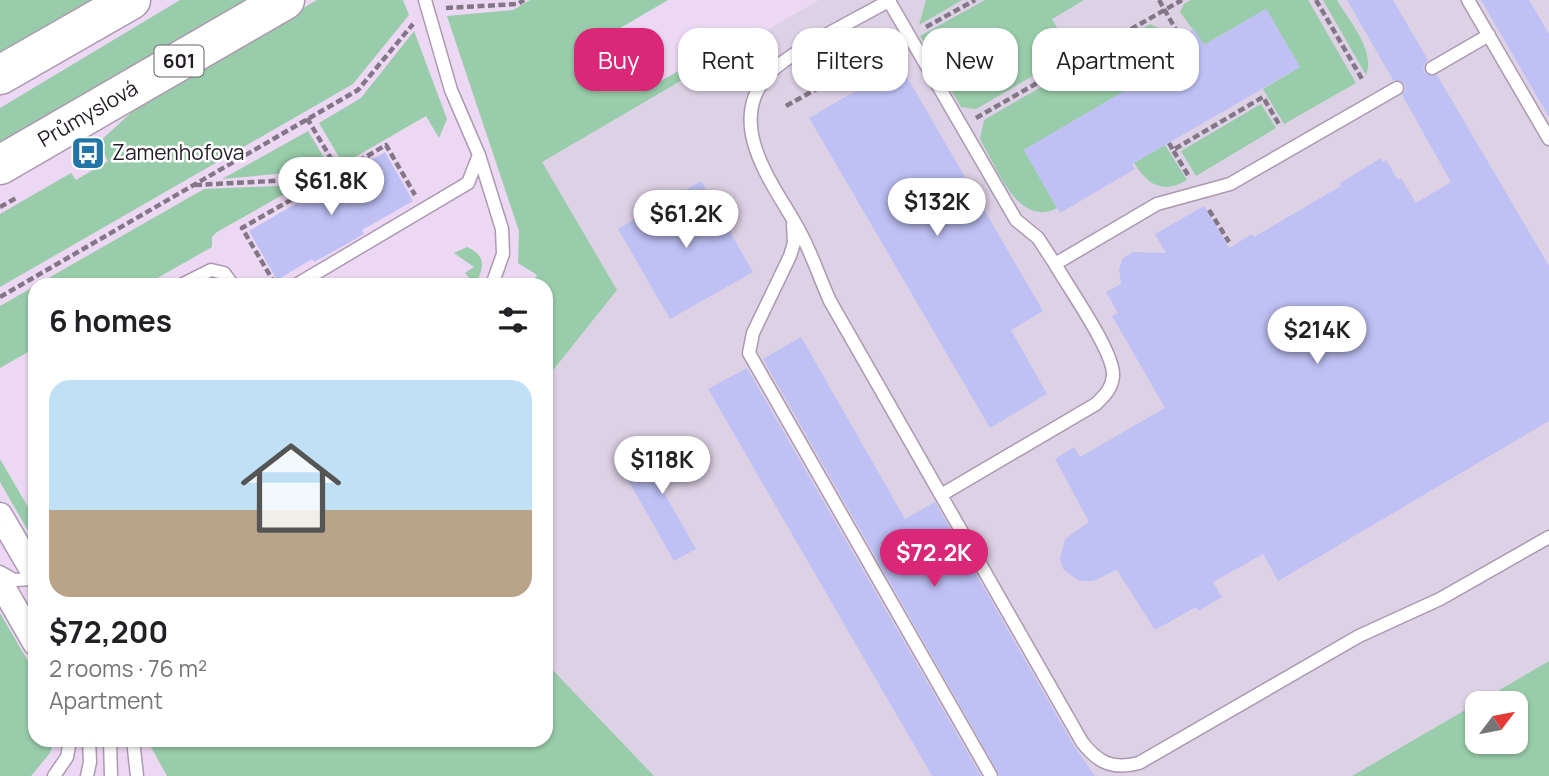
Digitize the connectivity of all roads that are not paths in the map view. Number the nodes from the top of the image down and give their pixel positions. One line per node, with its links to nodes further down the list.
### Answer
1 (131, 0): 8 (main road)
2 (285, 0): 12 (main road, Průmyslová / 601)
3 (425, 0): 11 (lane)
4 (1468, 0): 6 (lane)
5 (890, 1): 13 (lane); 14 (lane)
6 (1489, 35): 7 (lane); 10 (lane)
7 (1432, 68)
8 (0, 75)
9 (1397, 88): 14 (lane)
10 (1549, 139)
11 (479, 155): 17 (lane); 18 (lane)
12 (9, 181)
13 (791, 217): 19 (lane); 36 (lane)
14 (1055, 264): 19 (lane)
15 (195, 278): 16 (lane)
16 (228, 278)
17 (308, 278)
18 (494, 278)
19 (941, 495): 31 (lane)
20 (0, 514): 22 (street)
21 (1549, 537): 31 (lane)
22 (28, 564)
23 (0, 572): 24 (lane)
24 (28, 578)
25 (0, 582): 26 (street)
26 (28, 631)
27 (69, 747): 32 (lane)
28 (89, 747): 33 (lane)
29 (110, 747): 34 (lane)
30 (134, 747): 35 (lane)
31 (1112, 771)
32 (54, 776)
33 (86, 776)
34 (111, 776)
35 (137, 776)
36 (991, 776)

